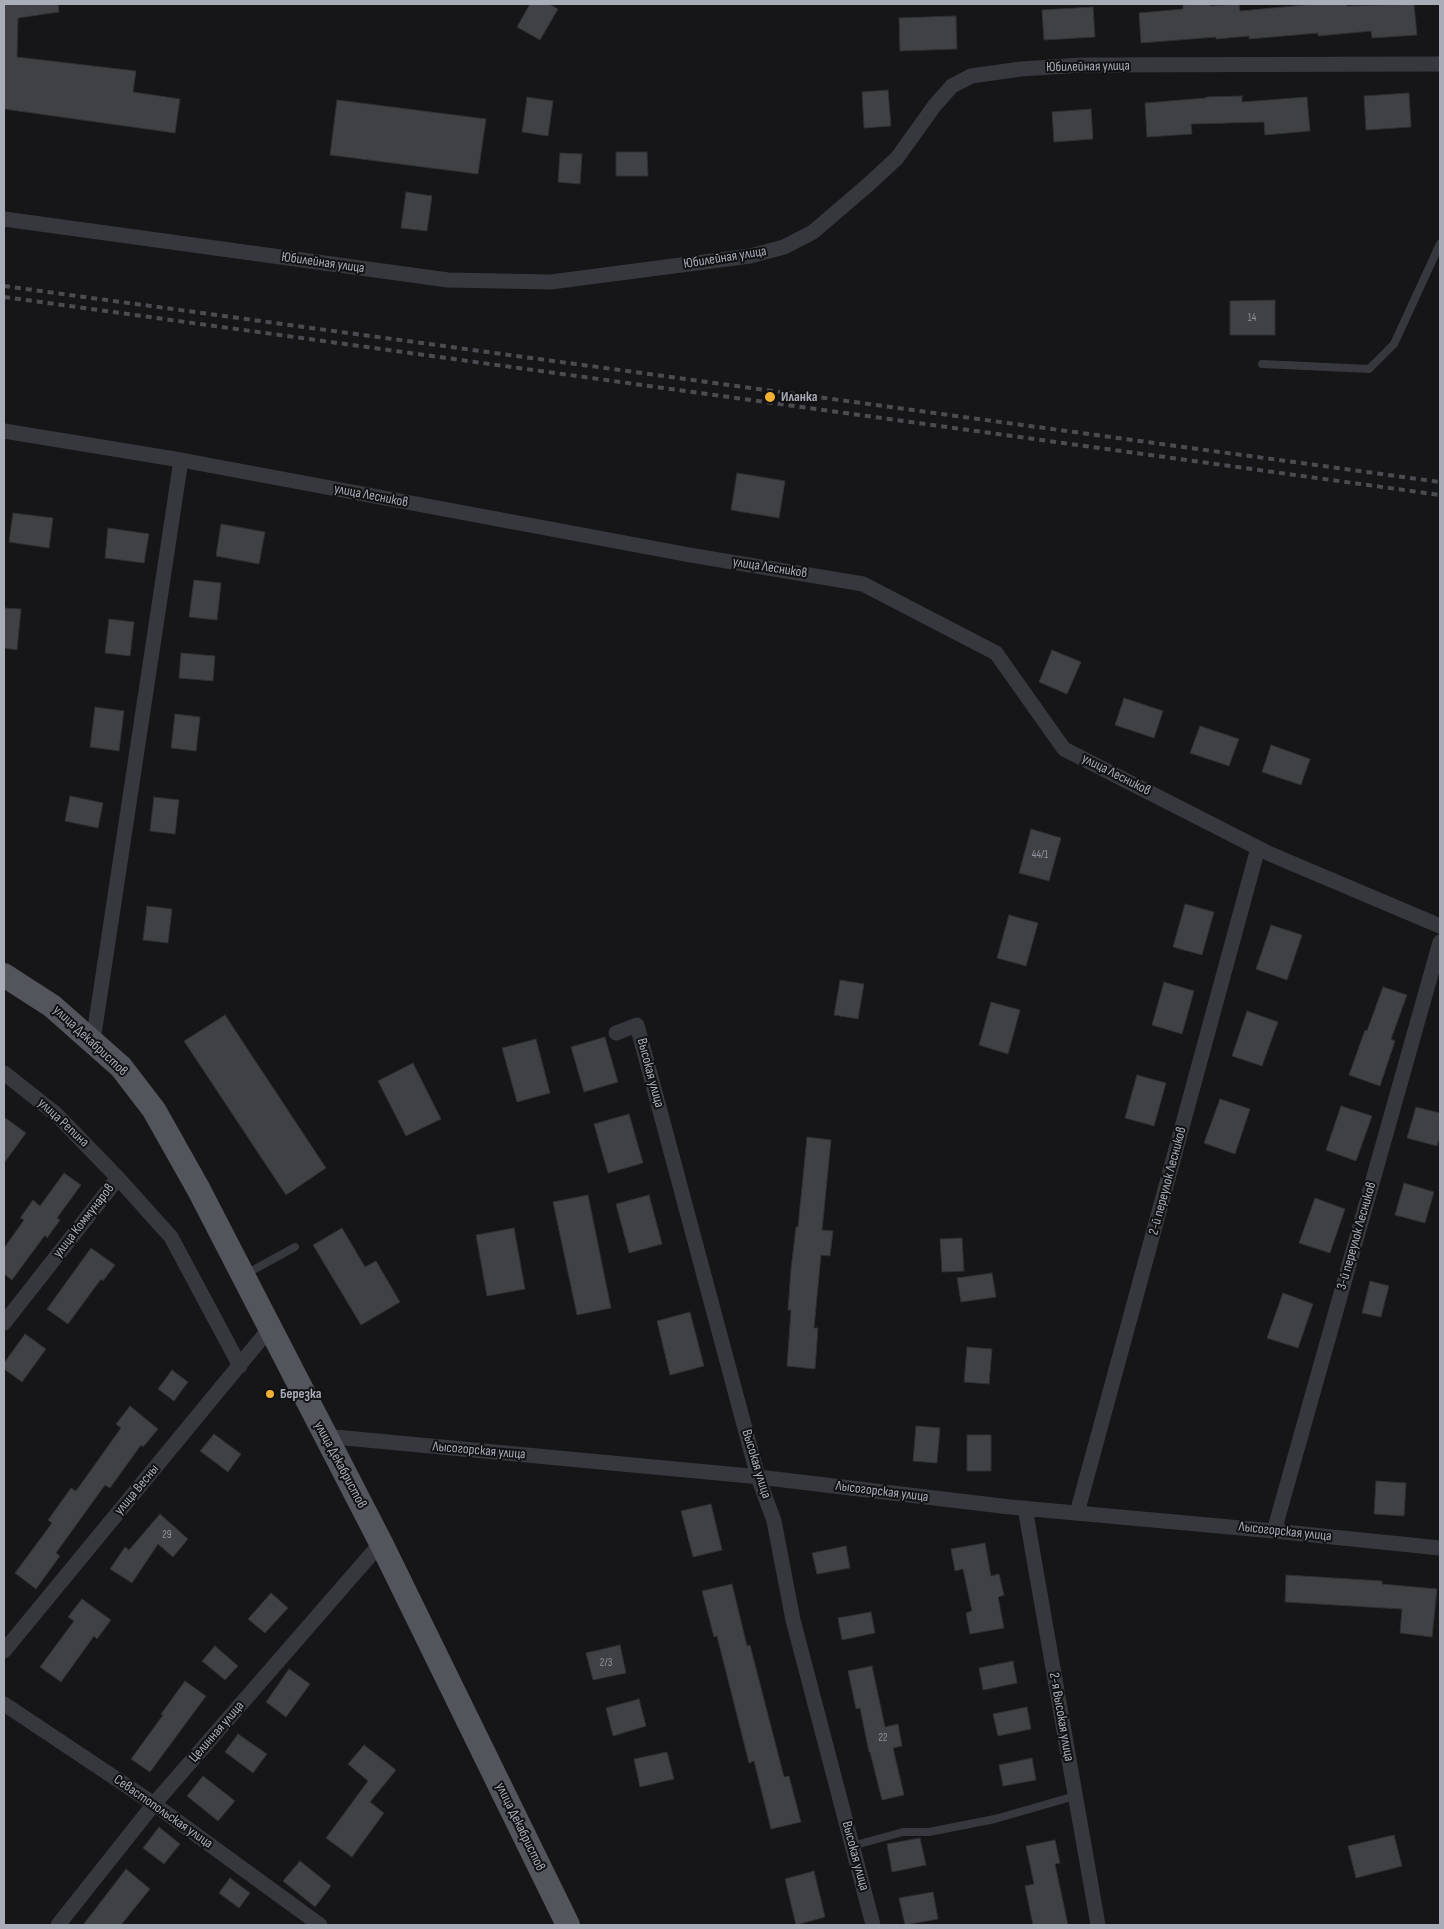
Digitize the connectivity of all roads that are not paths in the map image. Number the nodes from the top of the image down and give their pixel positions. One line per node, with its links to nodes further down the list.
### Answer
1 (1440, 64): 2 (street, Юбилейная улица)
2 (4, 219)
3 (1440, 244): 4 (lane)
4 (1262, 364)
5 (4, 431): 6 (street, улица Лесников)
6 (182, 460): 7 (street, улица Лесников); 12 (street)
7 (1258, 848): 8 (street, улица Лесников); 23 (street, 2-й переулок Лесников)
8 (1440, 926)
9 (1440, 942): 24 (street, 3-й переулок Лесников)
10 (4, 975): 12 (main road, улица Декабристов)
11 (616, 1033): 21 (street, Высокая улица)
12 (93, 1041): 16 (main road, улица Декабристов)
13 (4, 1073): 14 (street, улица Репина)
14 (118, 1178): 17 (street, улица Коммунаров); 19 (street, улица Коммунаров)
15 (295, 1247): 16 (lane)
16 (243, 1276): 18 (main road, улица Декабристов)
17 (4, 1323)
18 (270, 1328): 19 (street, улица Весны); 20 (main road, улица Декабристов)
19 (240, 1366): 27 (street, улица Весны)
20 (324, 1436): 21 (street, Лысогорская улица); 25 (main road, улица Декабристов)
21 (758, 1477): 22 (street, Лысогорская улица); 31 (street, Высокая улица)
22 (1025, 1508): 23 (street, Лысогорская улица); 29 (street, 2-я Высокая улица)
23 (1077, 1513): 24 (street, Лысогорская улица)
24 (1274, 1530): 26 (street, Лысогорская улица)
25 (381, 1543): 30 (street, Целинная улица); 34 (main road, улица Декабристов)
26 (1440, 1548)
27 (4, 1651)
28 (4, 1704): 30 (street, Севастопольская улица)
29 (1075, 1796): 31 (lane); 36 (street, 2-я Высокая улица)
30 (154, 1804): 32 (street, Целинная улица); 33 (street, Севастопольская улица)
31 (852, 1846): 35 (street, Высокая улица)
32 (58, 1925)
33 (320, 1925)
34 (568, 1925)
35 (873, 1925)
36 (1098, 1925)

